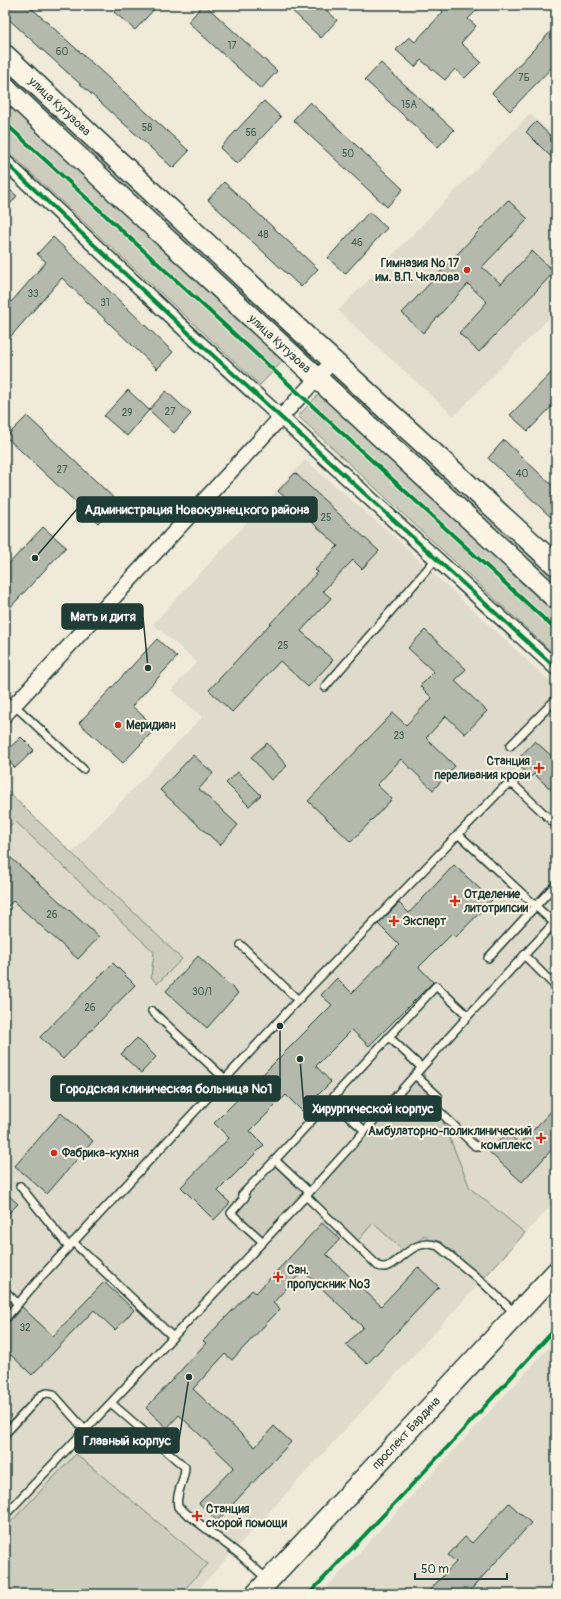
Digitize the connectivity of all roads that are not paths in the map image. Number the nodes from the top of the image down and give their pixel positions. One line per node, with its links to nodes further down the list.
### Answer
1 (5, 54): 4 (main road, улица Кутузова)
2 (5, 87): 5 (main road, улица Кутузова)
3 (5, 162): 6 (street)
4 (333, 361): 5 (street); 8 (main road, улица Кутузова)
5 (316, 378): 6 (street); 9 (main road, улица Кутузова)
6 (280, 418): 7 (street); 13 (street)
7 (436, 559): 10 (street); 11 (lane)
8 (556, 565)
9 (556, 599)
10 (556, 668)
11 (325, 687)
12 (556, 699): 14 (lane)
13 (10, 710): 15 (lane)
14 (510, 746)
15 (83, 769)
16 (556, 825): 17 (lane)
17 (458, 834): 19 (lane); 25 (lane)
18 (556, 884): 19 (lane)
19 (536, 906): 20 (lane); 23 (lane)
20 (555, 922): 22 (lane)
21 (241, 945): 25 (lane)
22 (524, 955): 24 (lane); 27 (lane)
23 (488, 958)
24 (556, 987)
25 (298, 1000): 31 (lane)
26 (152, 1011): 31 (lane)
27 (468, 1016): 28 (lane); 29 (lane)
28 (389, 1037): 29 (lane); 32 (lane)
29 (422, 1067): 30 (lane)
30 (415, 1075): 33 (lane); 34 (lane)
31 (225, 1079): 39 (lane)
32 (331, 1100): 33 (lane); 35 (lane)
33 (365, 1130): 37 (lane)
34 (480, 1146)
35 (275, 1160): 37 (lane); 38 (lane)
36 (20, 1186): 39 (lane)
37 (308, 1194): 38 (lane); 43 (lane)
38 (263, 1242): 45 (lane)
39 (71, 1245): 42 (lane); 45 (lane)
40 (556, 1272): 43 (main road, проспект Бардина)
41 (5, 1291): 42 (lane)
42 (18, 1304): 44 (lane)
43 (517, 1314): 52 (main road, проспект Бардина)
44 (5, 1319)
45 (173, 1336): 46 (lane)
46 (111, 1403): 47 (lane); 52 (lane)
47 (86, 1430): 48 (lane); 50 (lane)
48 (5, 1434)
49 (5, 1502): 50 (lane)
50 (11, 1509): 51 (lane)
51 (5, 1515)
52 (262, 1587)

